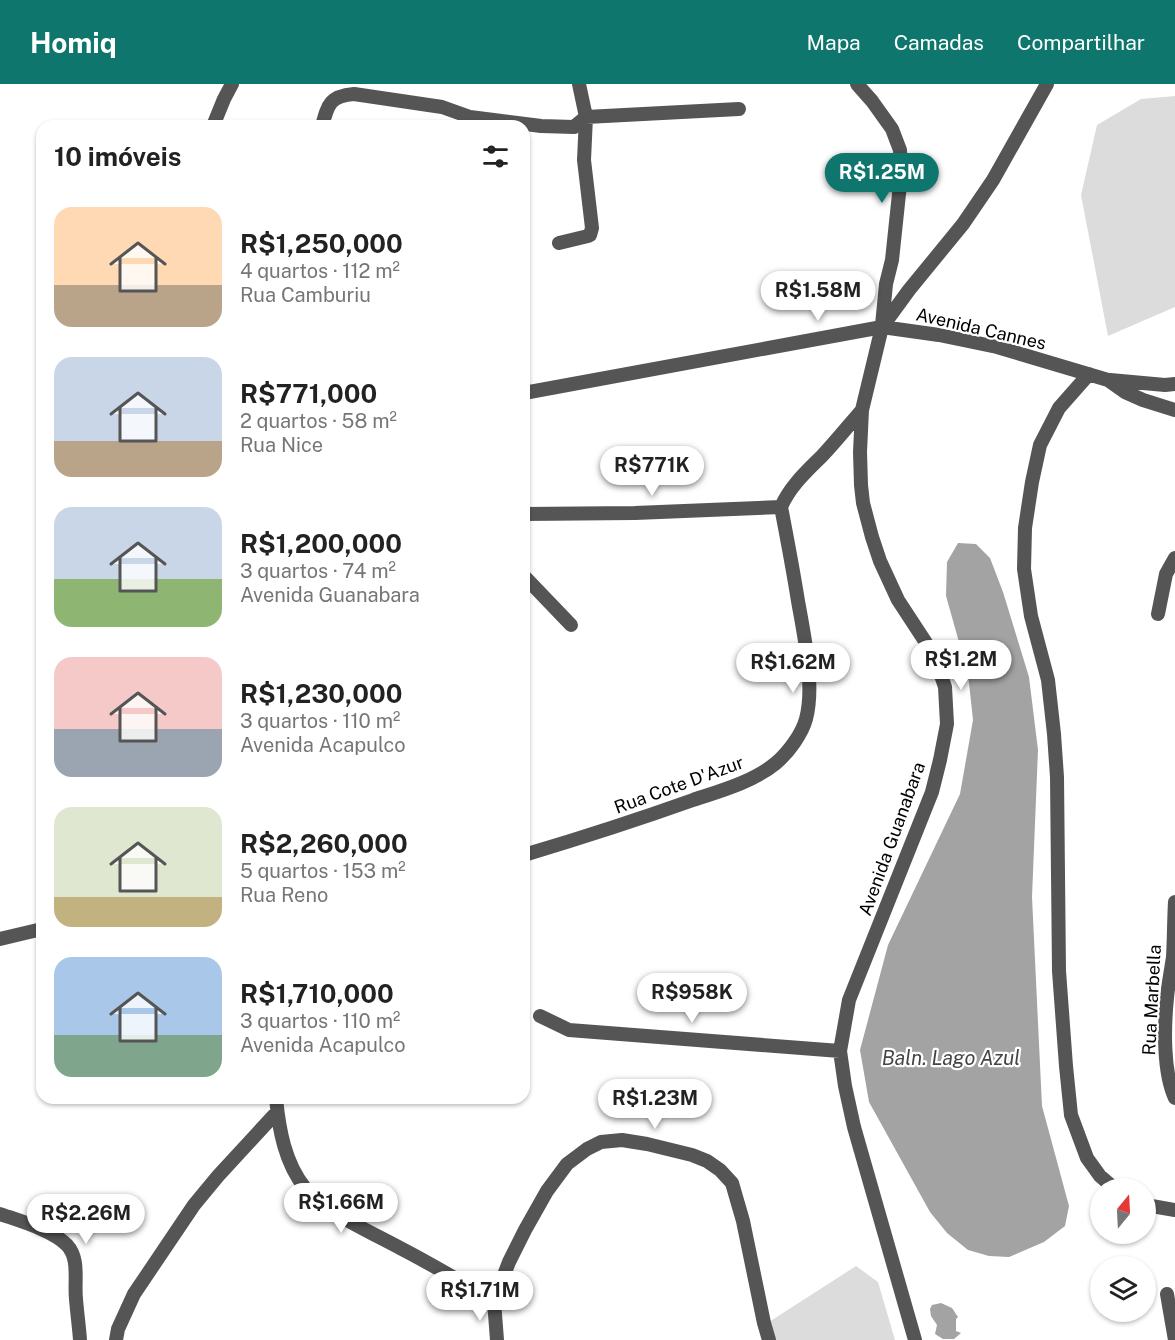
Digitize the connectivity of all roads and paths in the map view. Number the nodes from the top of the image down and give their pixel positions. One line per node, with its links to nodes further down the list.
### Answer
1 (232, 84): 7 (street)
2 (579, 84): 6 (street)
3 (857, 84): 12 (street)
4 (1047, 84): 12 (street, Avenida Guanabara)
5 (739, 109): 6 (street)
6 (586, 117): 10 (street); 11 (street)
7 (215, 120)
8 (324, 120): 9 (street)
9 (468, 120)
10 (530, 125)
11 (559, 243)
12 (882, 327): 13 (street, Avenida Cannes); 16 (street, Avenida Cannes); 17 (street, Avenida Guanabara)
13 (1089, 374): 14 (street, Avenida Cannes); 33 (street)
14 (1108, 380): 15 (street); 18 (street, Avenida Cannes)
15 (1175, 384)
16 (530, 392)
17 (862, 410): 19 (street); 30 (street, Avenida Guanabara)
18 (1175, 410)
19 (782, 507): 20 (street); 25 (street, Rua Cote D'Azur)
20 (530, 514)
21 (1175, 558): 23 (street)
22 (530, 582): 24 (street)
23 (1158, 614)
24 (571, 625)
25 (530, 853)
26 (1175, 902): 31 (street, Rua Marbella)
27 (36, 930): 28 (street)
28 (0, 939)
29 (540, 1016): 30 (street)
30 (840, 1051): 43 (street, Avenida Guanabara)
31 (1175, 1098)
32 (276, 1105): 38 (street); 40 (street)
33 (1102, 1178)
34 (1156, 1207): 35 (street)
35 (1175, 1210)
36 (0, 1214): 39 (street)
37 (1167, 1294): 44 (street)
38 (494, 1301): 41 (street); 42 (street)
39 (80, 1340)
40 (116, 1340)
41 (497, 1340)
42 (769, 1340)
43 (915, 1340)
44 (1175, 1340)

